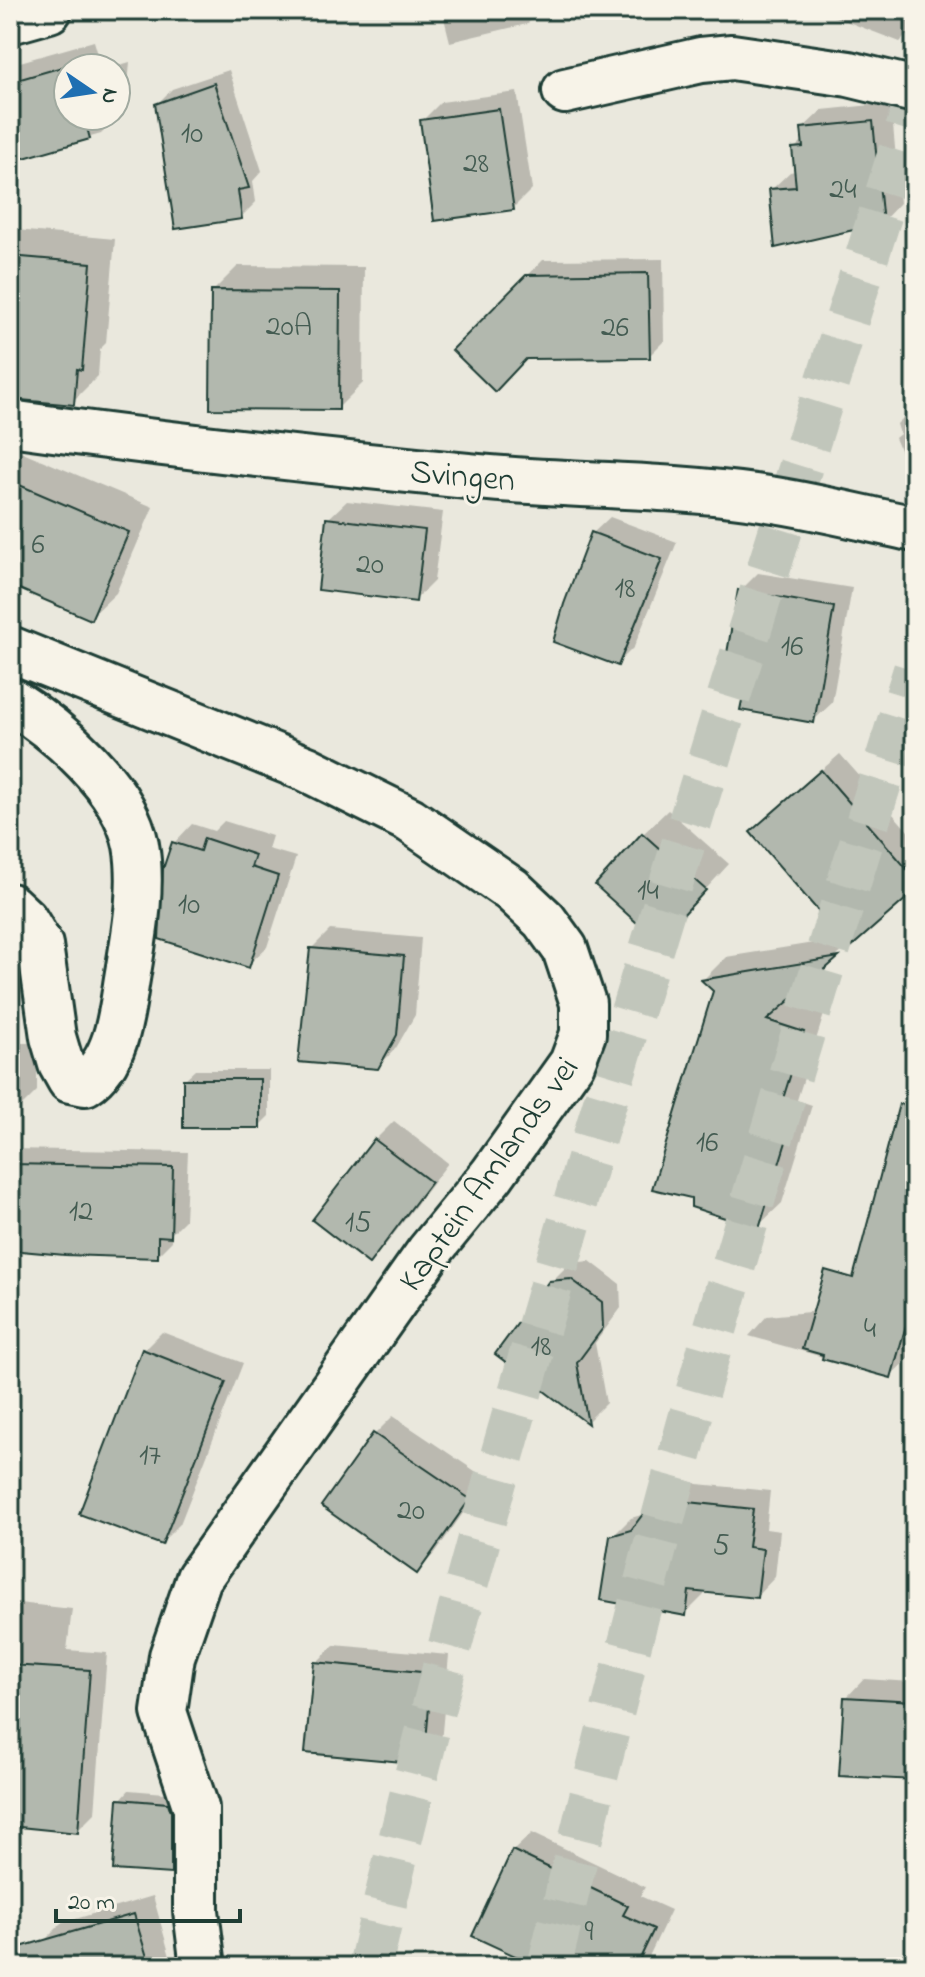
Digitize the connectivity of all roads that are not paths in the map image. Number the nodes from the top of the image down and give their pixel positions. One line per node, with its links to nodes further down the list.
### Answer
1 (49, 10): 2 (street)
2 (10, 21)
3 (915, 90): 4 (street)
4 (565, 91)
5 (10, 423): 6 (street, Svingen)
6 (915, 529)
7 (10, 649): 10 (street, Kaptein Amlands vei)
8 (10, 700): 9 (street)
9 (10, 906)
10 (203, 1967)

